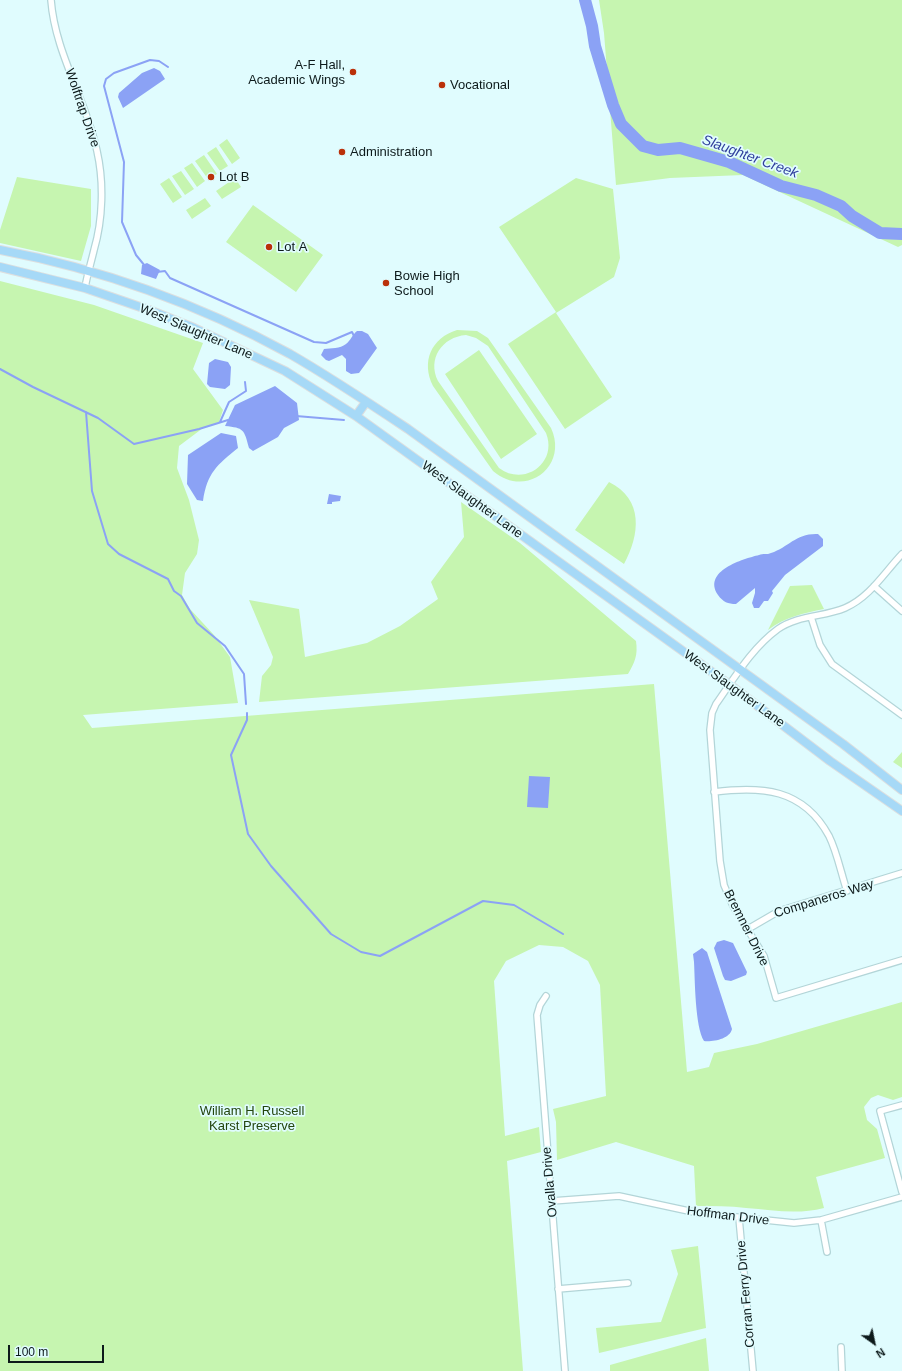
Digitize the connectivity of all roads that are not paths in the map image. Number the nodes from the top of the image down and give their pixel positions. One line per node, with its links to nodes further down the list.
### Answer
1 (51, 0): 4 (street, Wolftrap Drive)
2 (0, 250): 4 (main road, West Slaughter Lane)
3 (0, 267): 5 (main road, West Slaughter Lane)
4 (88, 271): 5 (street, Wolftrap Drive); 6 (main road, West Slaughter Lane)
5 (85, 288): 7 (main road, West Slaughter Lane)
6 (366, 402): 7 (main road); 12 (main road, West Slaughter Lane)
7 (356, 416): 13 (main road, West Slaughter Lane)
8 (902, 554): 9 (street, Bremner Drive)
9 (874, 586): 10 (street); 11 (street, Bremner Drive)
10 (902, 611)
11 (811, 617): 12 (street, Bremner Drive); 14 (street)
12 (740, 671): 13 (street, Bremner Drive); 15 (main road, West Slaughter Lane)
13 (730, 685): 16 (street, Bremner Drive); 17 (main road, West Slaughter Lane)
14 (902, 715)
15 (902, 790)
16 (714, 792): 19 (street); 20 (street, Bremner Drive)
17 (902, 811)
18 (902, 873): 19 (street, Companeros Way)
19 (847, 891): 20 (street, Companeros Way)
20 (748, 929): 21 (street, Bremner Drive)
21 (902, 960)
22 (546, 996): 26 (street, Ovalla Drive)
23 (902, 1105): 24 (street)
24 (902, 1192)
25 (902, 1197): 28 (street, Hoffman Drive)
26 (552, 1201): 27 (street, Hoffman Drive); 31 (street, Ovalla Drive)
27 (739, 1218): 28 (street, Hoffman Drive); 34 (street, Corran Ferry Drive)
28 (821, 1220): 29 (street)
29 (828, 1252)
30 (628, 1283): 31 (street)
31 (558, 1289): 33 (street, Ovalla Drive)
32 (841, 1347): 35 (street)
33 (565, 1371)
34 (753, 1371)
35 (842, 1371)

